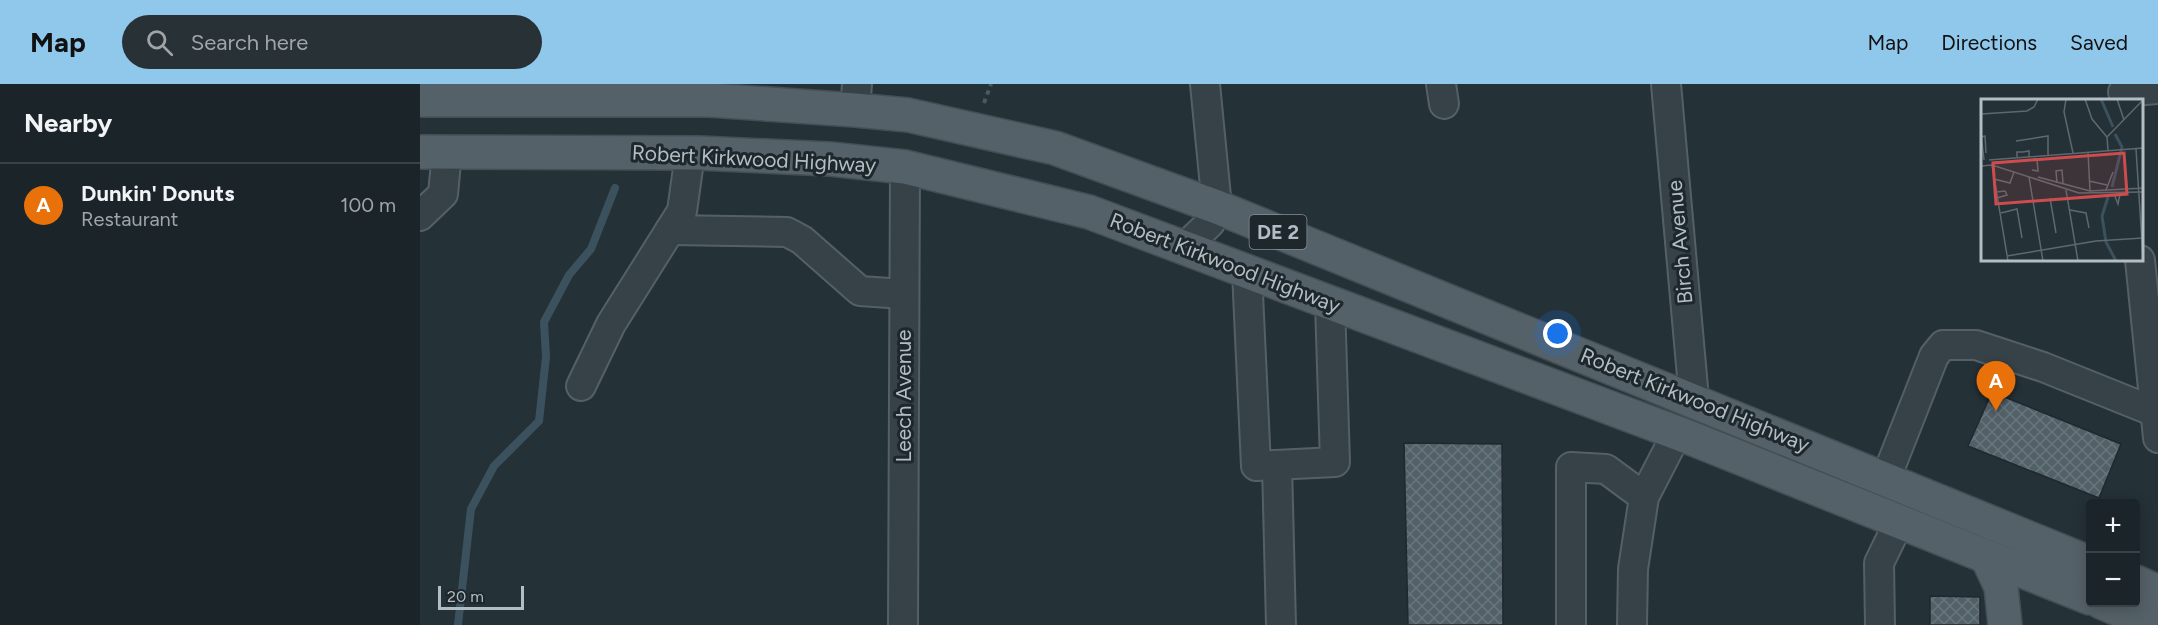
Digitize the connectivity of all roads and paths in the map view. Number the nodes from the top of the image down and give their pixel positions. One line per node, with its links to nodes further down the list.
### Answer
1 (1205, 84): 13 (street)
2 (1666, 84): 22 (street, Birch Avenue)
3 (2158, 89): 6 (street)
4 (510, 92): 5 (main road, Robert Kirkwood Highway / DE 2); 9 (main road, Robert Kirkwood Highway / DE 2)
5 (592, 92): 7 (main road, Robert Kirkwood Highway / DE 2)
6 (2123, 92)
7 (730, 93): 8 (main road, Robert Kirkwood Highway / DE 2)
8 (856, 97): 13 (main road, Robert Kirkwood Highway / DE 2)
9 (420, 100)
10 (434, 152): 11 (main road, Robert Kirkwood Highway / DE 2); 14 (street)
11 (690, 154): 12 (main road, Robert Kirkwood Highway / DE 2); 15 (street)
12 (905, 167): 16 (main road, Robert Kirkwood Highway / DE 2); 19 (street, Leech Avenue)
13 (1217, 207): 16 (street); 22 (main road, Robert Kirkwood Highway / DE 2)
14 (420, 216)
15 (670, 231): 19 (street); 21 (street)
16 (1184, 248): 18 (main road, Robert Kirkwood Highway / DE 2)
17 (2140, 261): 23 (street)
18 (1247, 272): 20 (main road, Robert Kirkwood Highway / DE 2); 25 (street)
19 (904, 294): 35 (street, Leech Avenue)
20 (1330, 303): 24 (main road, Robert Kirkwood Highway / DE 2); 25 (street)
21 (581, 386)
22 (1694, 399): 26 (main road, Robert Kirkwood Highway / DE 2)
23 (2157, 425): 26 (street)
24 (1677, 434): 27 (street); 28 (main road, Robert Kirkwood Highway / DE 2)
25 (1277, 465): 36 (street)
26 (1886, 478): 30 (main road, Robert Kirkwood Highway / DE 2)
27 (1644, 497): 37 (street); 38 (street)
28 (1899, 522): 29 (main road, Robert Kirkwood Highway / DE 2); 39 (street)
29 (1987, 557): 33 (main road, Robert Kirkwood Highway / DE 2); 40 (main road)
30 (2086, 561)
31 (2140, 584): 32 (main road)
32 (2158, 592)
33 (2086, 596)
34 (2111, 607): 41 (main road)
35 (903, 625)
36 (1281, 625)
37 (1571, 625)
38 (1632, 625)
39 (1880, 625)
40 (2005, 625)
41 (2155, 625)

